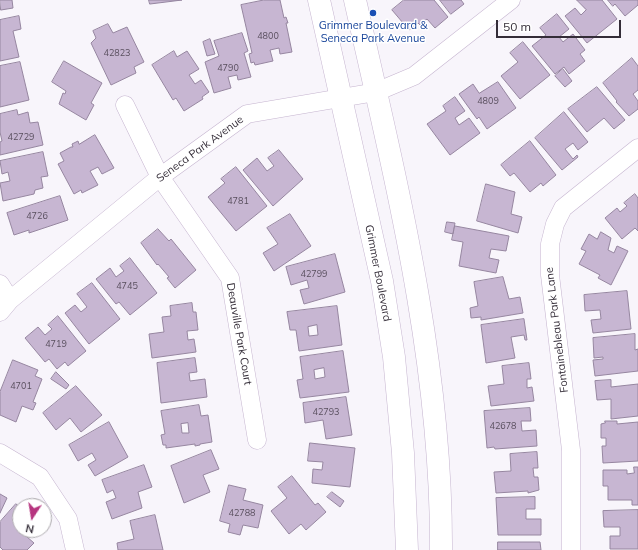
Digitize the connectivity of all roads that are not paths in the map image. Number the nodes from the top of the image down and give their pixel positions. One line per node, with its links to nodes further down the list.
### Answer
1 (319, 0): 5 (main road, Grimmer Boulevard)
2 (355, 0): 4 (main road)
3 (511, 0): 4 (street, Seneca Park Avenue)
4 (376, 92): 5 (street, Seneca Park Avenue); 15 (main road)
5 (341, 97): 8 (street, Seneca Park Avenue); 14 (main road, Grimmer Boulevard)
6 (125, 105): 8 (street, Deauville Park Court)
7 (638, 148): 16 (street, Fontainebleau Park Lane)
8 (160, 177): 10 (street, Seneca Park Avenue); 11 (street, Deauville Park Court)
9 (0, 284): 10 (street)
10 (5, 306)
11 (258, 440)
12 (0, 453): 13 (street)
13 (75, 550)
14 (407, 550)
15 (441, 550)
16 (571, 550)

